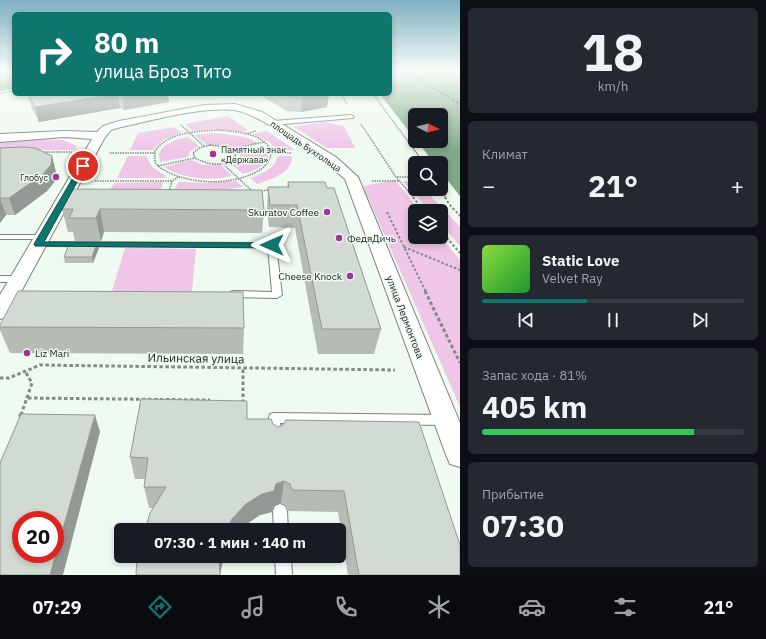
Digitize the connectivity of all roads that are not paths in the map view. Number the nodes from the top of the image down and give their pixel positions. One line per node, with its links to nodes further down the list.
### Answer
1 (351, 117): 2 (lane)
2 (273, 123): 3 (street, площадь Бухгольца); 5 (street, площадь Бухгольца)
3 (100, 136): 4 (street); 7 (street)
4 (0, 138)
5 (351, 177): 12 (street, улица Лермонтова)
6 (0, 237): 7 (lane)
7 (40, 241): 9 (street); 10 (lane)
8 (0, 279): 9 (lane)
9 (18, 289): 11 (street)
10 (222, 294)
11 (0, 312)
12 (446, 420): 13 (lane); 14 (street, улица Лермонтова)
13 (276, 442)
14 (460, 455)
15 (280, 510): 16 (lane)
16 (281, 523)
17 (283, 563): 18 (lane)
18 (284, 575)

